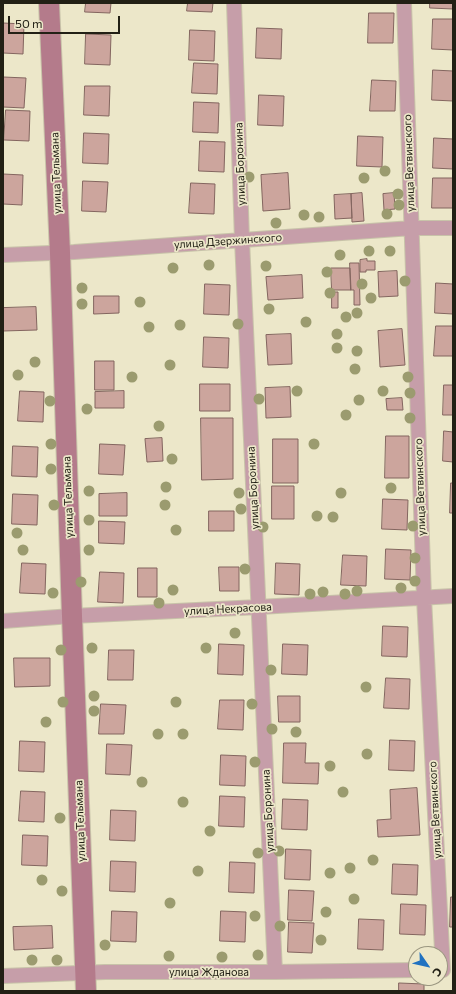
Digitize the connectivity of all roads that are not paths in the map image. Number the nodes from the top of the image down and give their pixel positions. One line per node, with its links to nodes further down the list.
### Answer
1 (49, 3): 7 (street, улица Тельмана)
2 (234, 3): 6 (street, улица Боронина)
3 (404, 3): 4 (street, улица Ветвинского)
4 (412, 228): 5 (street, улица Дзержинского); 6 (street, улица Дзержинского); 10 (street, улица Ветвинского)
5 (453, 228)
6 (242, 240): 7 (street, улица Дзержинского); 11 (street, улица Боронина)
7 (60, 252): 8 (street, улица Дзержинского); 12 (street, улица Тельмана)
8 (3, 255)
9 (453, 596): 10 (street, улица Некрасова)
10 (424, 598): 11 (street, улица Некрасова); 14 (street, улица Ветвинского)
11 (259, 607): 12 (street, улица Некрасова); 16 (street, улица Боронина)
12 (72, 616): 13 (street, улица Некрасова); 18 (street, улица Тельмана)
13 (3, 621)
14 (444, 946)
15 (408, 970): 16 (street, улица Жданова)
16 (275, 972): 18 (street, улица Жданова)
17 (3, 976): 18 (street, улица Жданова)
18 (86, 982)

